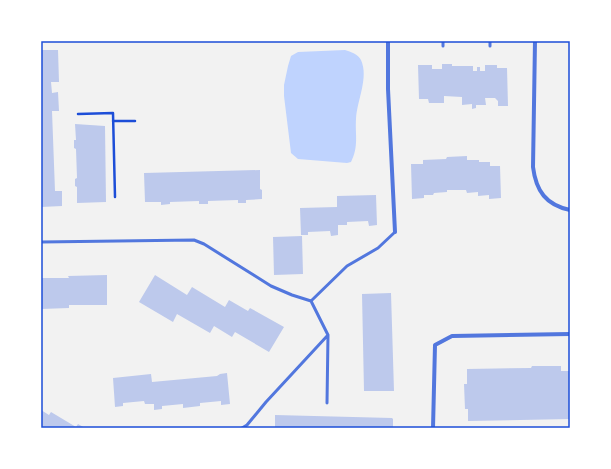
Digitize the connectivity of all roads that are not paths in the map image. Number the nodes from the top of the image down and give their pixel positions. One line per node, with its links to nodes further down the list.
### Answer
1 (388, 41): 8 (street)
2 (443, 41): 5 (lane)
3 (490, 41): 6 (lane)
4 (535, 41): 7 (street)
5 (444, 46)
6 (490, 46)
7 (570, 210)
8 (395, 232): 10 (lane)
9 (41, 242): 10 (lane)
10 (311, 301): 12 (lane)
11 (570, 334): 15 (street)
12 (328, 335): 13 (lane); 14 (lane)
13 (327, 403)
14 (242, 428)
15 (434, 428)

